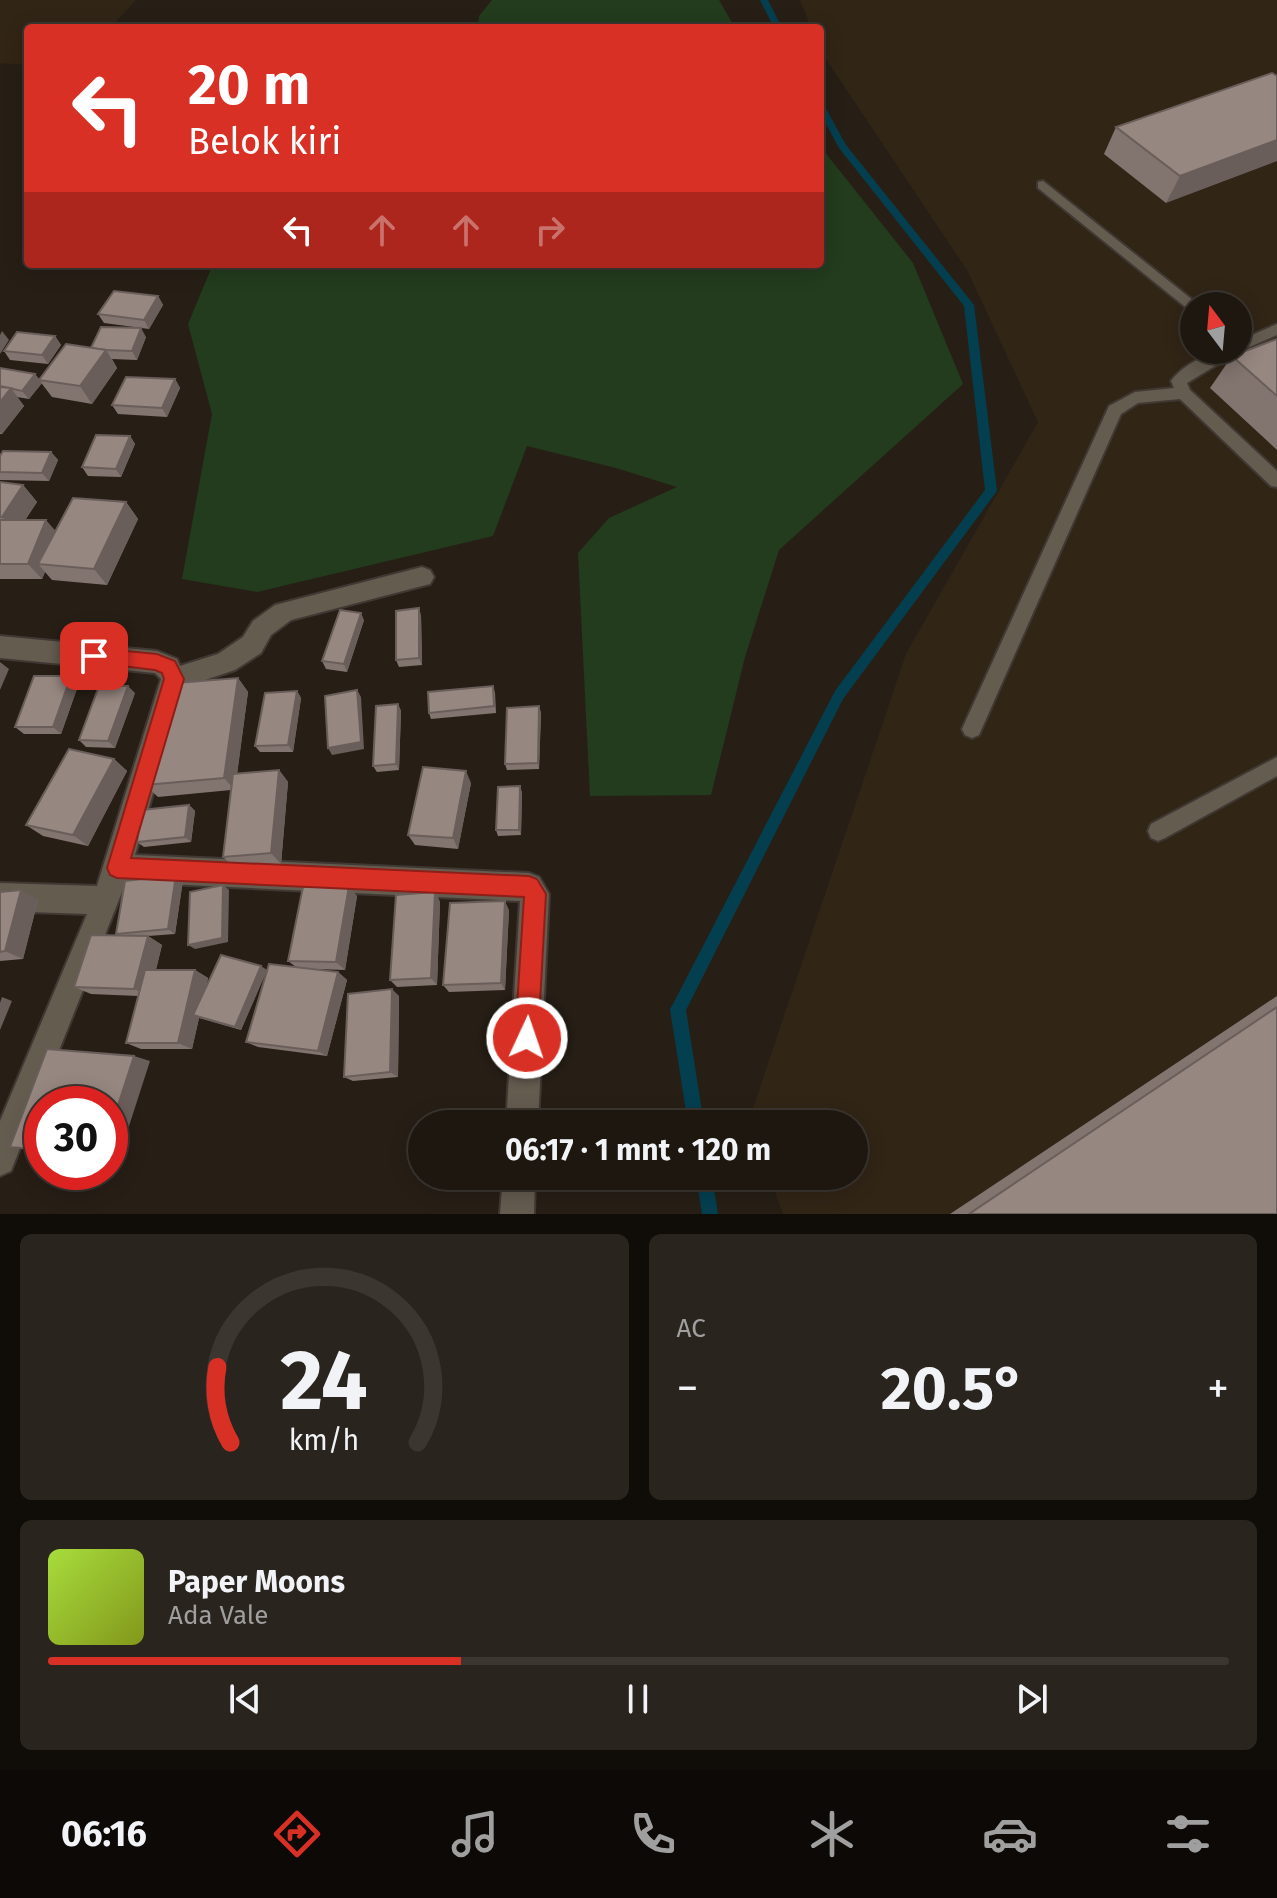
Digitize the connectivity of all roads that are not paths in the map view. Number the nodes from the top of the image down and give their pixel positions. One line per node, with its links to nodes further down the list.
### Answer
1 (1043, 185): 2 (lane)
2 (1180, 298)
3 (1277, 329): 4 (lane)
4 (1252, 340)
5 (1204, 364): 6 (lane)
6 (1183, 393): 7 (lane); 11 (lane)
7 (1277, 481)
8 (422, 577): 10 (street)
9 (0, 647): 10 (street)
10 (166, 671): 14 (street)
11 (972, 729)
12 (1277, 766): 13 (lane)
13 (1158, 831)
14 (117, 868): 16 (street); 17 (street)
15 (0, 897): 16 (street)
16 (107, 900): 18 (street)
17 (523, 1110)
18 (0, 1160)
19 (518, 1190): 20 (street)
20 (517, 1214)

